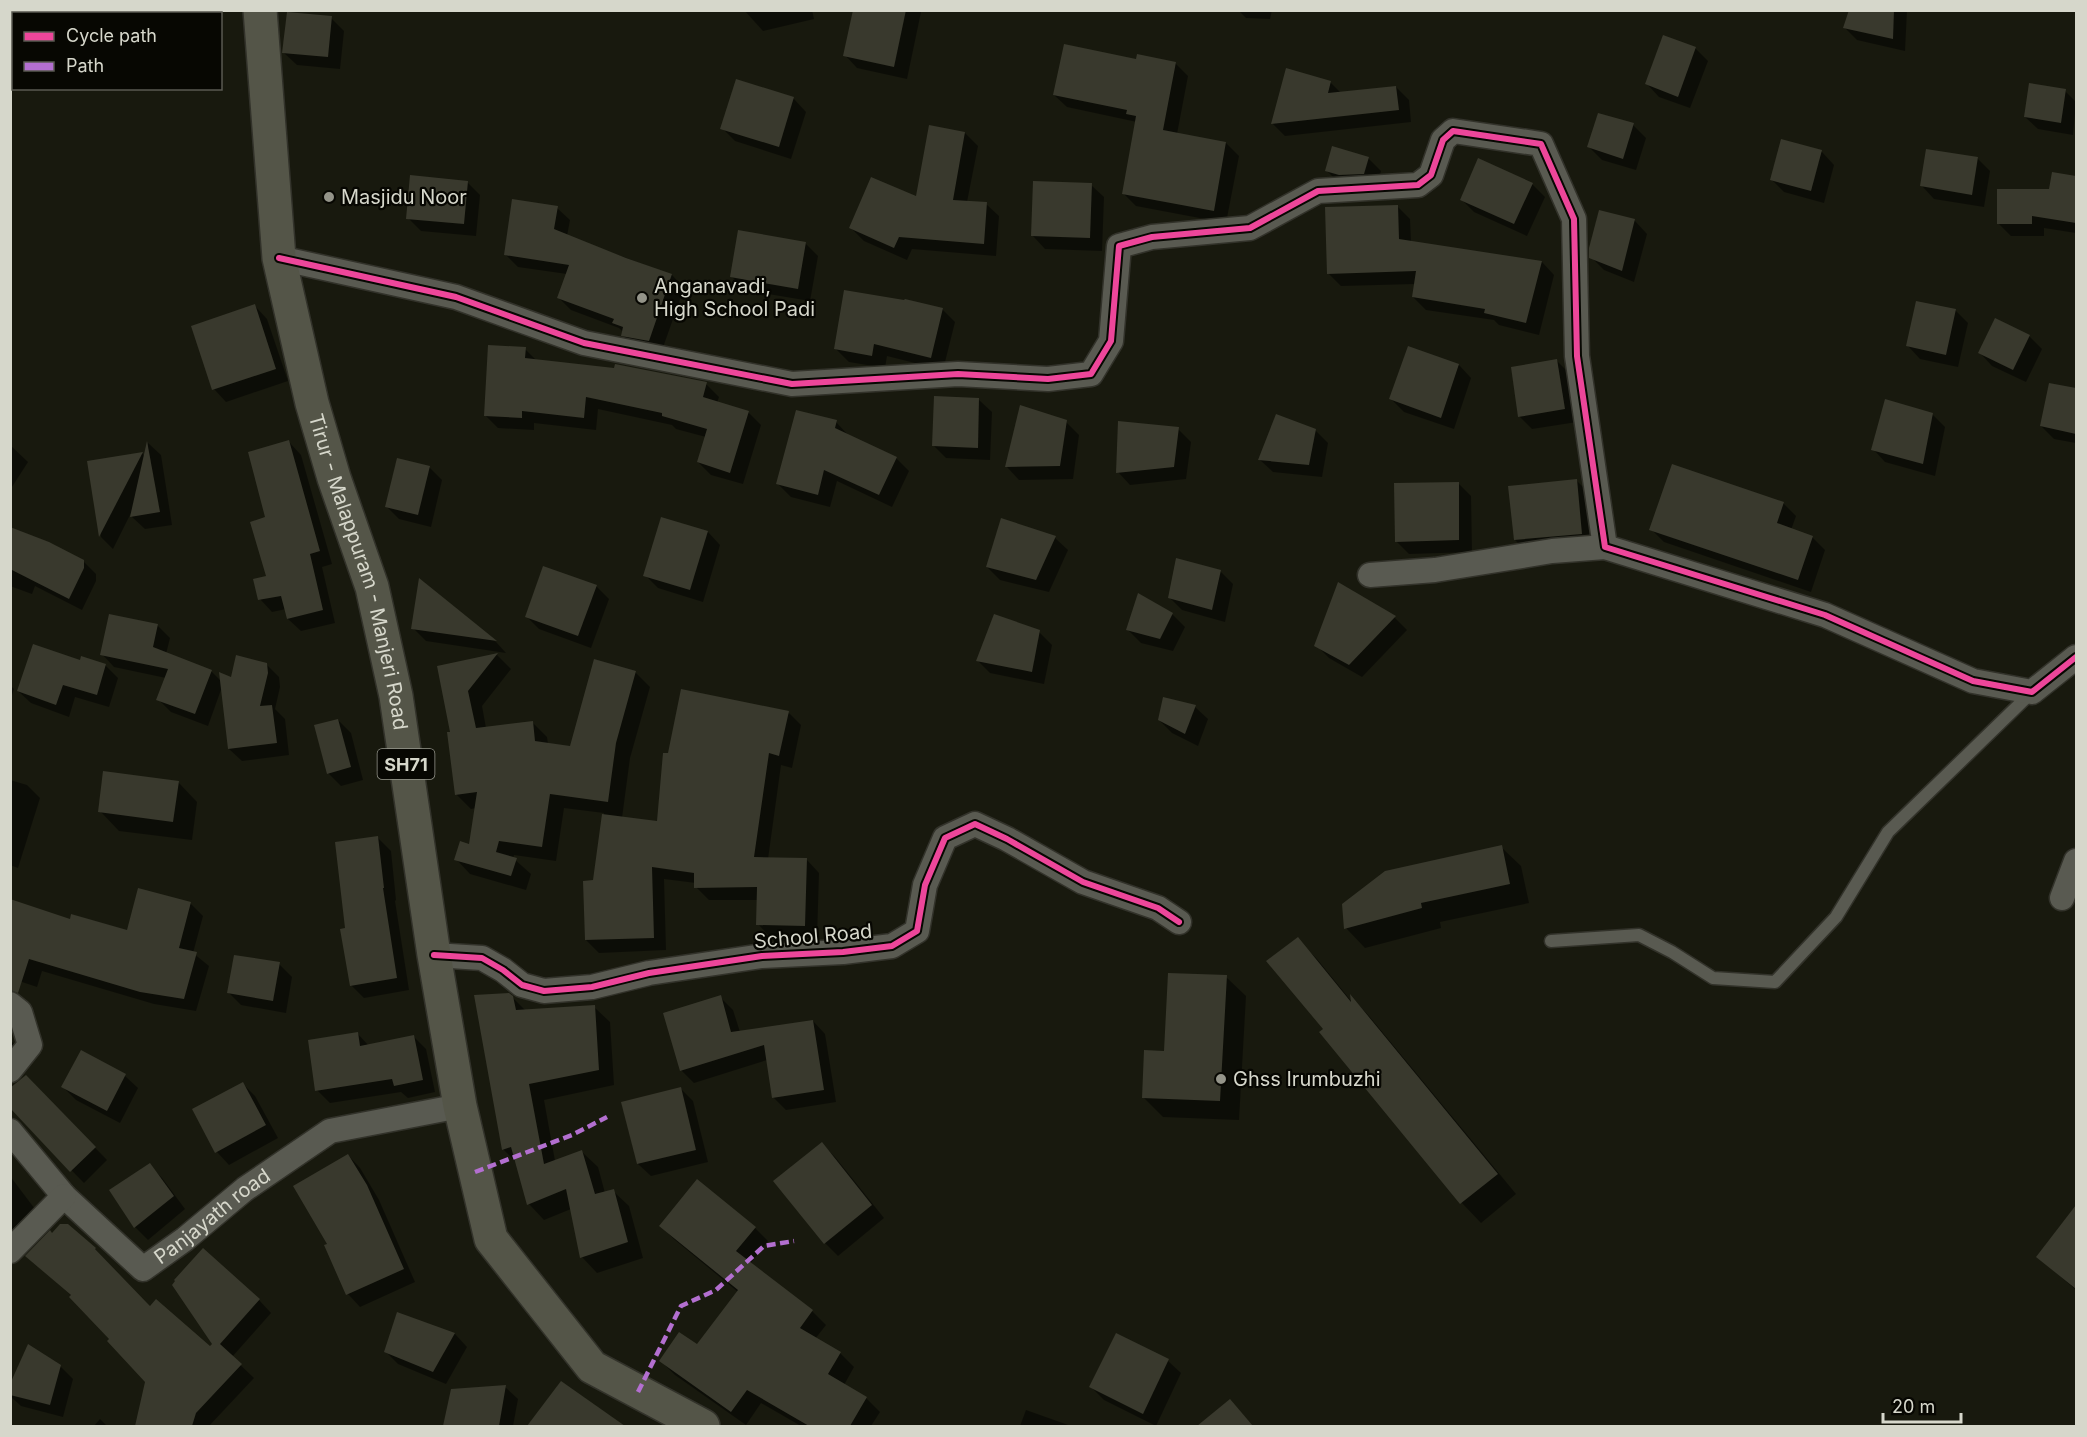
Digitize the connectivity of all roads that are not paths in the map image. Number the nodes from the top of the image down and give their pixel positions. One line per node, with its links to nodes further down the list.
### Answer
1 (260, 10): 2 (main road, Tirur - Malappuram - Manjeri Road / SH71)
2 (279, 258): 3 (street); 11 (main road, Tirur - Malappuram - Manjeri Road / SH71)
3 (1605, 547): 4 (street); 6 (street)
4 (1370, 575)
5 (2076, 657): 6 (street)
6 (2032, 692): 10 (lane)
7 (2076, 861): 8 (street)
8 (2062, 898)
9 (1179, 921): 11 (street, School Road)
10 (1551, 941)
11 (434, 955): 14 (main road, Tirur - Malappuram - Manjeri Road / SH71)
12 (10, 1004): 13 (street)
13 (10, 1070)
14 (459, 1106): 16 (street, Panjayath road); 18 (main road, Tirur - Malappuram - Manjeri Road / SH71)
15 (10, 1131): 16 (street, Panjayath road)
16 (64, 1196): 17 (street)
17 (10, 1251)
18 (702, 1426)

